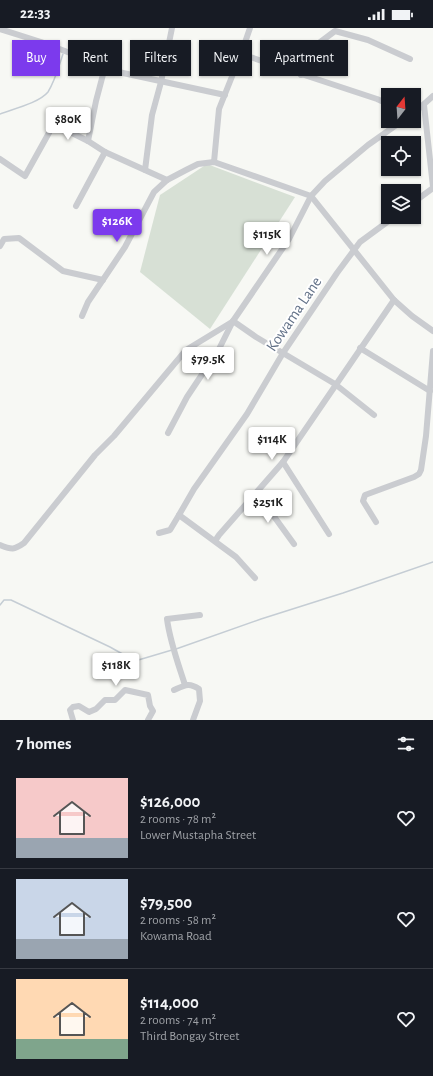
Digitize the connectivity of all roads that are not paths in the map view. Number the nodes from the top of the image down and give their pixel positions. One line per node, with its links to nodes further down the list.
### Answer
1 (172, 28): 12 (street)
2 (250, 28): 4 (street)
3 (0, 29): 6 (street)
4 (246, 40)
5 (323, 40): 7 (street)
6 (68, 53)
7 (410, 60)
8 (122, 73): 12 (street)
9 (103, 76): 21 (street)
10 (232, 76): 13 (street)
11 (304, 76): 15 (street)
12 (161, 82): 13 (street); 25 (street)
13 (225, 95): 24 (street)
14 (433, 96): 16 (street)
15 (381, 101)
16 (424, 104): 17 (street); 18 (street)
17 (421, 107)
18 (426, 121): 19 (street); 27 (street)
19 (433, 122)
20 (392, 128): 28 (street)
21 (88, 141): 22 (street); 23 (street)
22 (105, 152): 25 (street); 30 (street)
23 (0, 159)
24 (214, 162): 26 (street); 28 (street)
25 (145, 170): 26 (street)
26 (167, 180): 34 (street)
27 (433, 187): 29 (street)
28 (311, 196): 33 (street); 37 (street)
29 (421, 196)
30 (76, 206)
31 (384, 224): 33 (street, Kowama Lane)
32 (0, 246): 34 (street)
33 (354, 250): 35 (street); 41 (street, Kowama Lane)
34 (103, 280): 36 (street)
35 (394, 300): 38 (street); 39 (street)
36 (82, 316)
37 (233, 321): 41 (street); 45 (street); 54 (street)
38 (433, 331)
39 (360, 348): 42 (street); 43 (street)
40 (433, 351): 43 (street)
41 (283, 353): 42 (street); 48 (street, Kowama Lane)
42 (335, 384): 44 (street); 46 (street)
43 (430, 391): 49 (street)
44 (374, 415)
45 (168, 434)
46 (283, 462): 47 (street); 51 (street)
47 (257, 493): 52 (street); 53 (street)
48 (179, 515): 50 (street, Kowama Lane); 52 (street)
49 (376, 522)
50 (159, 533)
51 (329, 534)
52 (215, 542): 55 (street)
53 (294, 544)
54 (0, 545)
55 (255, 578)
56 (200, 615): 57 (street)
57 (185, 685): 58 (street); 61 (street)
58 (174, 690)
59 (73, 720): 60 (street)
60 (148, 720)
61 (193, 720)

